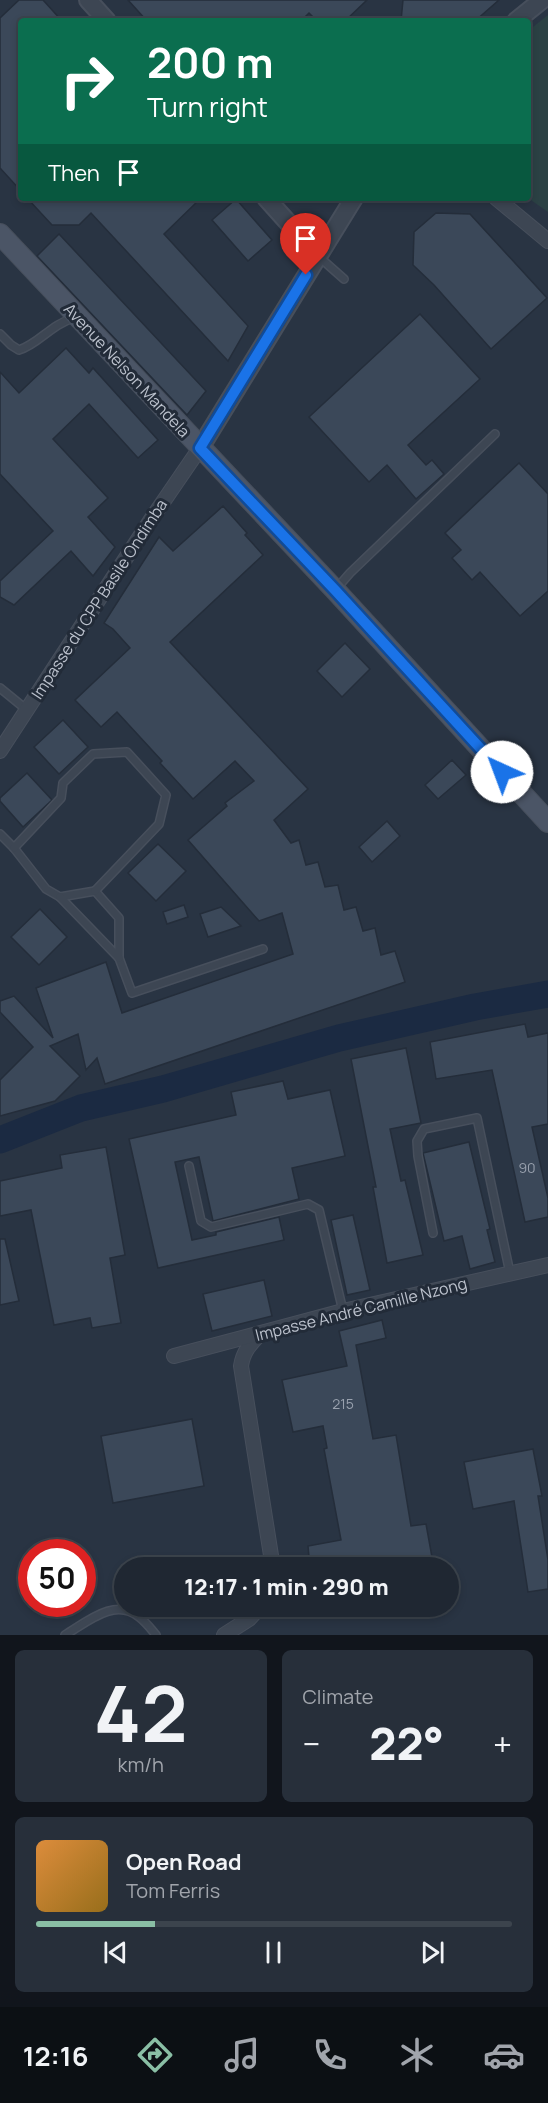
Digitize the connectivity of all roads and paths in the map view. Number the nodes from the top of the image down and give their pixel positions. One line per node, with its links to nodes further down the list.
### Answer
1 (88, 0): 3 (street)
2 (542, 0): 4 (street)
3 (104, 18)
4 (520, 18)
5 (269, 201): 10 (street)
6 (352, 201): 10 (street)
7 (500, 201): 9 (street)
8 (0, 234): 12 (main road, Avenue Nelson Mandela)
9 (548, 242)
10 (318, 256): 11 (lane); 15 (street)
11 (344, 279)
12 (77, 317): 13 (lane); 15 (main road, Avenue Nelson Mandela)
13 (0, 334)
14 (495, 434): 16 (lane)
15 (200, 448): 16 (main road, Avenue Nelson Mandela); 18 (street, Impasse du CPP Basile Ondimba)
16 (335, 590): 20 (main road, Avenue Nelson Mandela)
17 (0, 688): 18 (lane)
18 (27, 710): 19 (street, Impasse du CPP Basile Ondimba)
19 (0, 751)
20 (548, 822)
21 (0, 834): 22 (lane)
22 (14, 848): 23 (lane); 24 (lane)
23 (95, 891): 24 (lane); 26 (lane)
24 (60, 897): 26 (lane)
25 (263, 949): 26 (lane)
26 (119, 958)
27 (189, 1166): 31 (lane)
28 (433, 1233): 30 (lane)
29 (548, 1265): 30 (street, Impasse André Camille Nzong)
30 (510, 1273): 31 (street, Impasse André Camille Nzong)
31 (343, 1311): 32 (street, Impasse André Camille Nzong)
32 (261, 1332): 33 (street, Impasse André Camille Nzong); 34 (street)
33 (174, 1356)
34 (271, 1557)
35 (251, 1617): 38 (street)
36 (65, 1635): 37 (lane)
37 (156, 1635)
38 (224, 1635)

